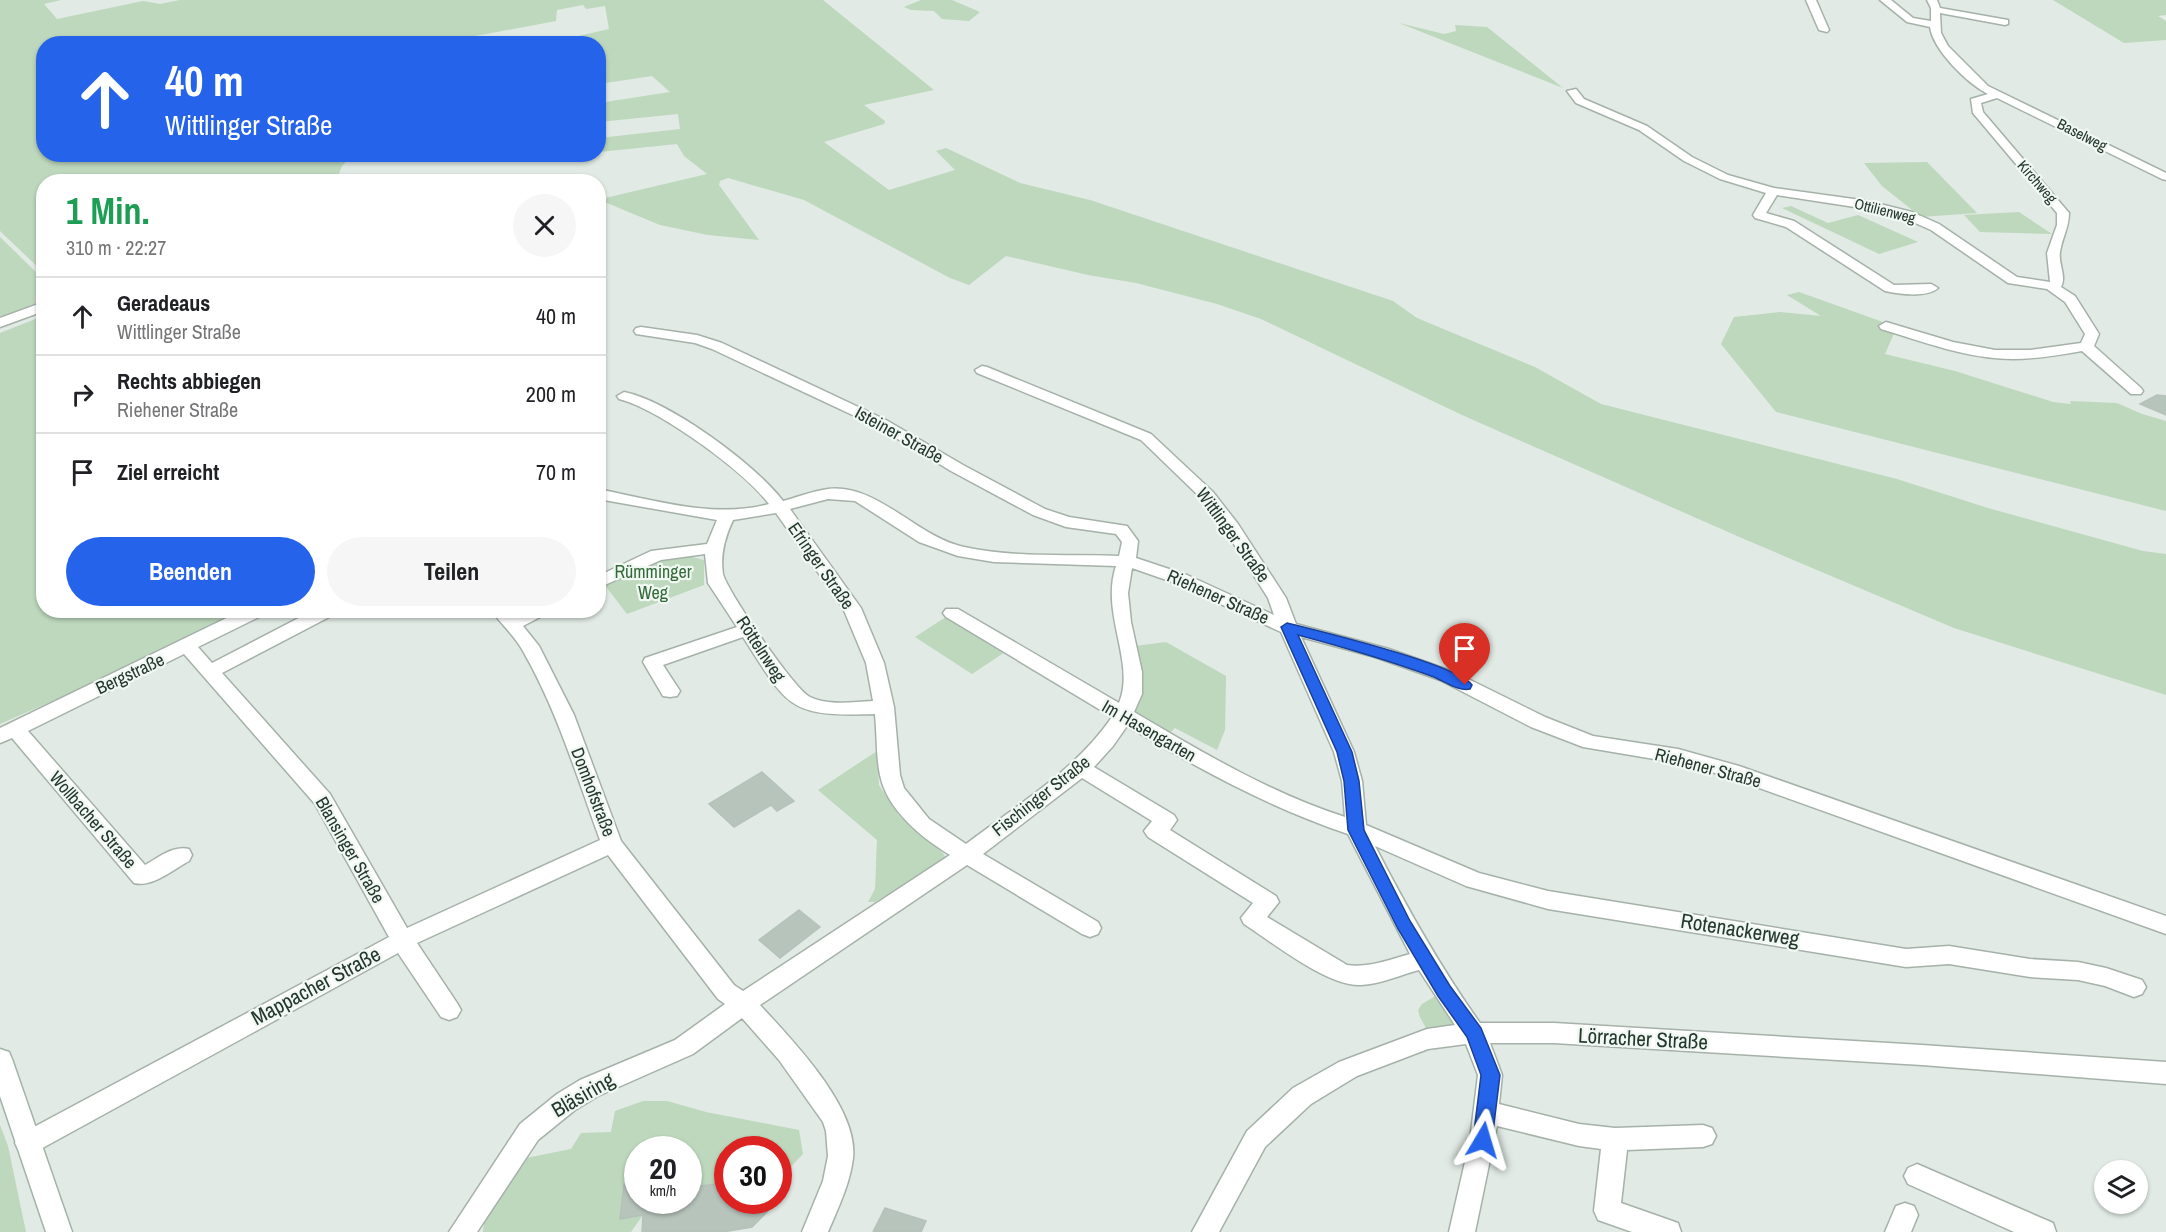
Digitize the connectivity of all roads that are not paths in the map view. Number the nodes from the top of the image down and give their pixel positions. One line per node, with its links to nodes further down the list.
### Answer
1 (1811, 0): 6 (street)
2 (1885, 0): 5 (street)
3 (1934, 5): 4 (street); 5 (street)
4 (2005, 22)
5 (1935, 25): 8 (street, Baselweg)
6 (1824, 30)
7 (1572, 91): 10 (street, Ottilienweg)
8 (1997, 95): 9 (street, Baselweg); 11 (street, Kirchweg)
9 (2166, 177)
10 (1773, 191): 11 (street, Ottilienweg); 12 (street)
11 (2051, 286): 17 (street)
12 (1931, 288)
13 (36, 309): 14 (street)
14 (0, 323)
15 (1886, 326): 17 (street)
16 (641, 332): 25 (street, Isteiner Straße)
17 (2085, 346): 19 (street)
18 (982, 370): 31 (street, Wittlinger Straße)
19 (2136, 391)
20 (624, 396): 22 (street, Efringer Straße)
21 (606, 496): 23 (street, Riehener Straße)
22 (779, 507): 23 (street, Riehener Straße); 25 (street, Riehener Straße); 36 (street, Efringer Straße)
23 (727, 516): 24 (street, Röttelnweg)
24 (714, 548): 26 (street); 32 (street, Röttelnweg)
25 (1127, 561): 31 (street, Riehener Straße); 37 (street, Fischinger Straße)
26 (606, 579)
27 (952, 613): 37 (street, Im Hasengarten)
28 (243, 618): 33 (street, Bergstraße)
29 (314, 618): 34 (street)
30 (507, 618): 41 (street, Domhofstraße)
31 (1287, 627): 40 (street, Wittlinger Straße); 44 (street, Riehener Straße)
32 (748, 629): 35 (street); 36 (street, Röttelnweg)
33 (188, 646): 34 (street, Blansinger Straße); 38 (street, Bergstraße)
34 (209, 672): 46 (street, Blansinger Straße)
35 (670, 691)
36 (884, 707): 43 (street, Efringer Straße)
37 (1123, 716): 39 (street, Fischinger Straße); 40 (street, Im Hasengarten)
38 (7, 733): 42 (street, Wollbacher Straße)
39 (1081, 768): 43 (street, Fischinger Straße); 47 (street)
40 (1356, 830): 47 (street, Wittlinger Straße); 48 (street, Rotenackerweg)
41 (612, 844): 46 (street, Mappacher Straße); 49 (street, Domhofstraße)
42 (181, 855)
43 (966, 855): 45 (street, Efringer Straße); 49 (street, Bläsiring)
44 (2166, 925)
45 (1090, 928)
46 (402, 940): 50 (street, Blansinger Straße); 57 (street, Mappacher Straße)
47 (1424, 959): 51 (street, Wittlinger Straße)
48 (2134, 987)
49 (735, 998): 60 (street, Bläsiring); 61 (street)
50 (449, 1010)
51 (1474, 1034): 53 (street, Lörracher Straße); 54 (street, Wittlinger Straße); 62 (street, Lörracher Straße)
52 (0, 1059): 57 (street)
53 (2166, 1073)
54 (1486, 1112): 56 (street); 63 (street, Wittlinger Straße)
55 (1703, 1136): 56 (street)
56 (1615, 1139): 64 (street)
57 (28, 1143): 59 (street)
58 (1917, 1176): 65 (street)
59 (59, 1232)
60 (462, 1232)
61 (815, 1232)
62 (1205, 1232)
63 (1462, 1232)
64 (1668, 1232)
65 (2043, 1232)

